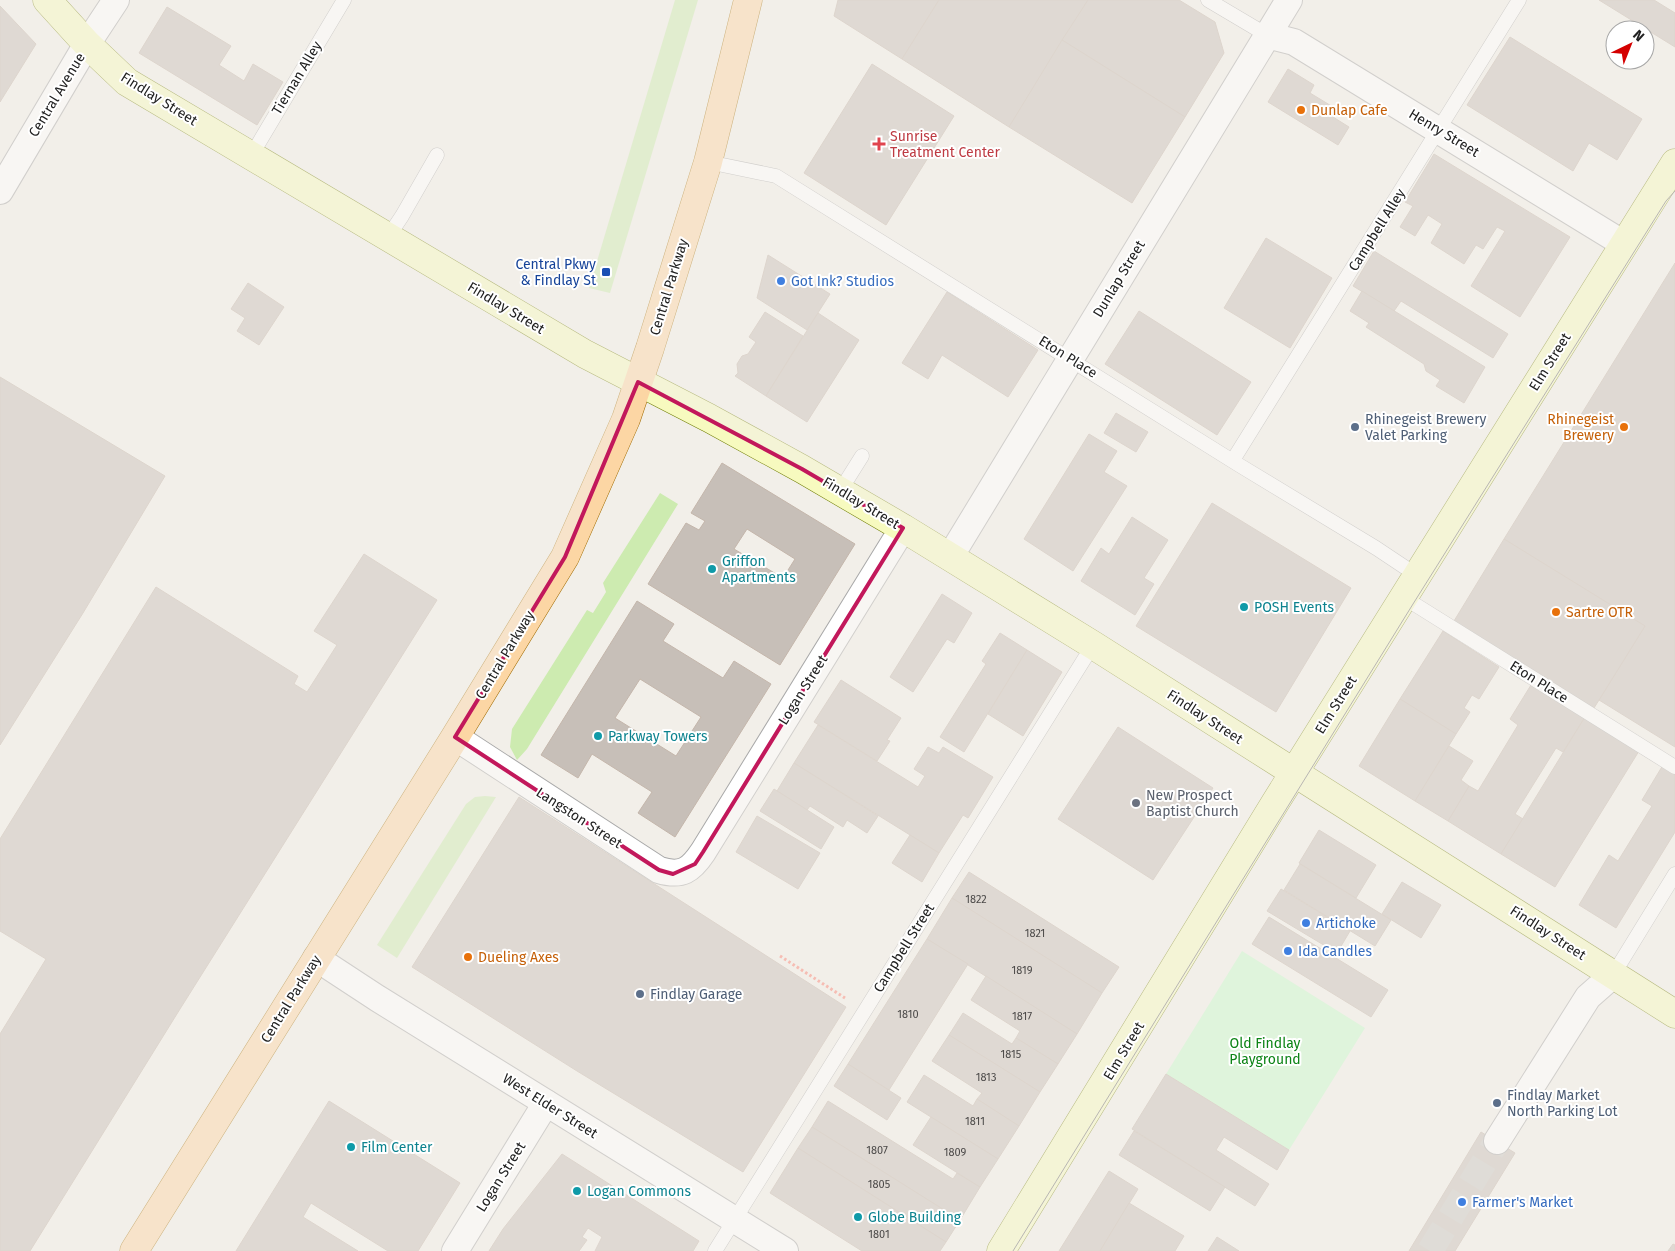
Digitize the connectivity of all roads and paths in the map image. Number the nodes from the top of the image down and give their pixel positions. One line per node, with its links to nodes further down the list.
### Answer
1 (47, 0): 9 (street, Findlay Street)
2 (116, 0): 9 (street, Central Avenue)
3 (344, 0): 12 (lane, Tiernan Alley)
4 (748, 0): 13 (main road, Central Parkway)
5 (1208, 0): 8 (lane, Henry Street)
6 (1289, 0): 8 (street, Dunlap Street)
7 (1519, 0): 10 (lane, Campbell Alley)
8 (1267, 35): 10 (street, Henry Street); 18 (street, Dunlap Street)
9 (87, 44): 12 (street, Findlay Street); 15 (street, Central Avenue)
10 (1439, 130): 17 (street, Henry Street); 21 (lane, Campbell Alley)
11 (437, 155): 16 (lane)
12 (251, 156): 16 (street, Findlay Street)
13 (708, 162): 18 (lane, Eton Place); 19 (main road, Central Parkway)
14 (1675, 163): 17 (street, Elm Street)
15 (0, 191)
16 (388, 237): 19 (street, Findlay Street)
17 (1624, 244): 25 (street, Elm Street)
18 (1070, 358): 21 (lane, Eton Place); 24 (street, Dunlap Street)
19 (638, 382): 22 (street, Findlay Street); 27 (main road, Central Parkway)
20 (862, 456): 22 (lane)
21 (1233, 460): 25 (lane, Eton Place)
22 (840, 491): 23 (street, Findlay Street)
23 (902, 528): 24 (street, Findlay Street); 30 (street, Logan Street)
24 (950, 557): 26 (street, Findlay Street)
25 (1410, 586): 28 (lane, Eton Place); 29 (street, Elm Street)
26 (1093, 646): 29 (street, Findlay Street); 35 (lane, Campbell Street)
27 (455, 738): 30 (street, Langston Street); 33 (main road, Central Parkway)
28 (1675, 767)
29 (1293, 773): 34 (street, Findlay Street); 44 (street, Elm Street)
30 (703, 852)
31 (1675, 874): 34 (lane)
32 (780, 956): 35 (path)
33 (316, 958): 37 (street, West Elder Street); 40 (main road, Central Parkway)
34 (1613, 975): 36 (street, Findlay Street); 38 (street)
35 (865, 1011): 39 (lane, Campbell Street)
36 (1675, 1014)
37 (546, 1103): 39 (street, West Elder Street); 41 (street, Logan Street)
38 (1497, 1141)
39 (734, 1220): 42 (lane, Campbell Street); 43 (street, West Elder Street)
40 (134, 1251)
41 (455, 1251)
42 (715, 1251)
43 (785, 1251)
44 (1001, 1251)

